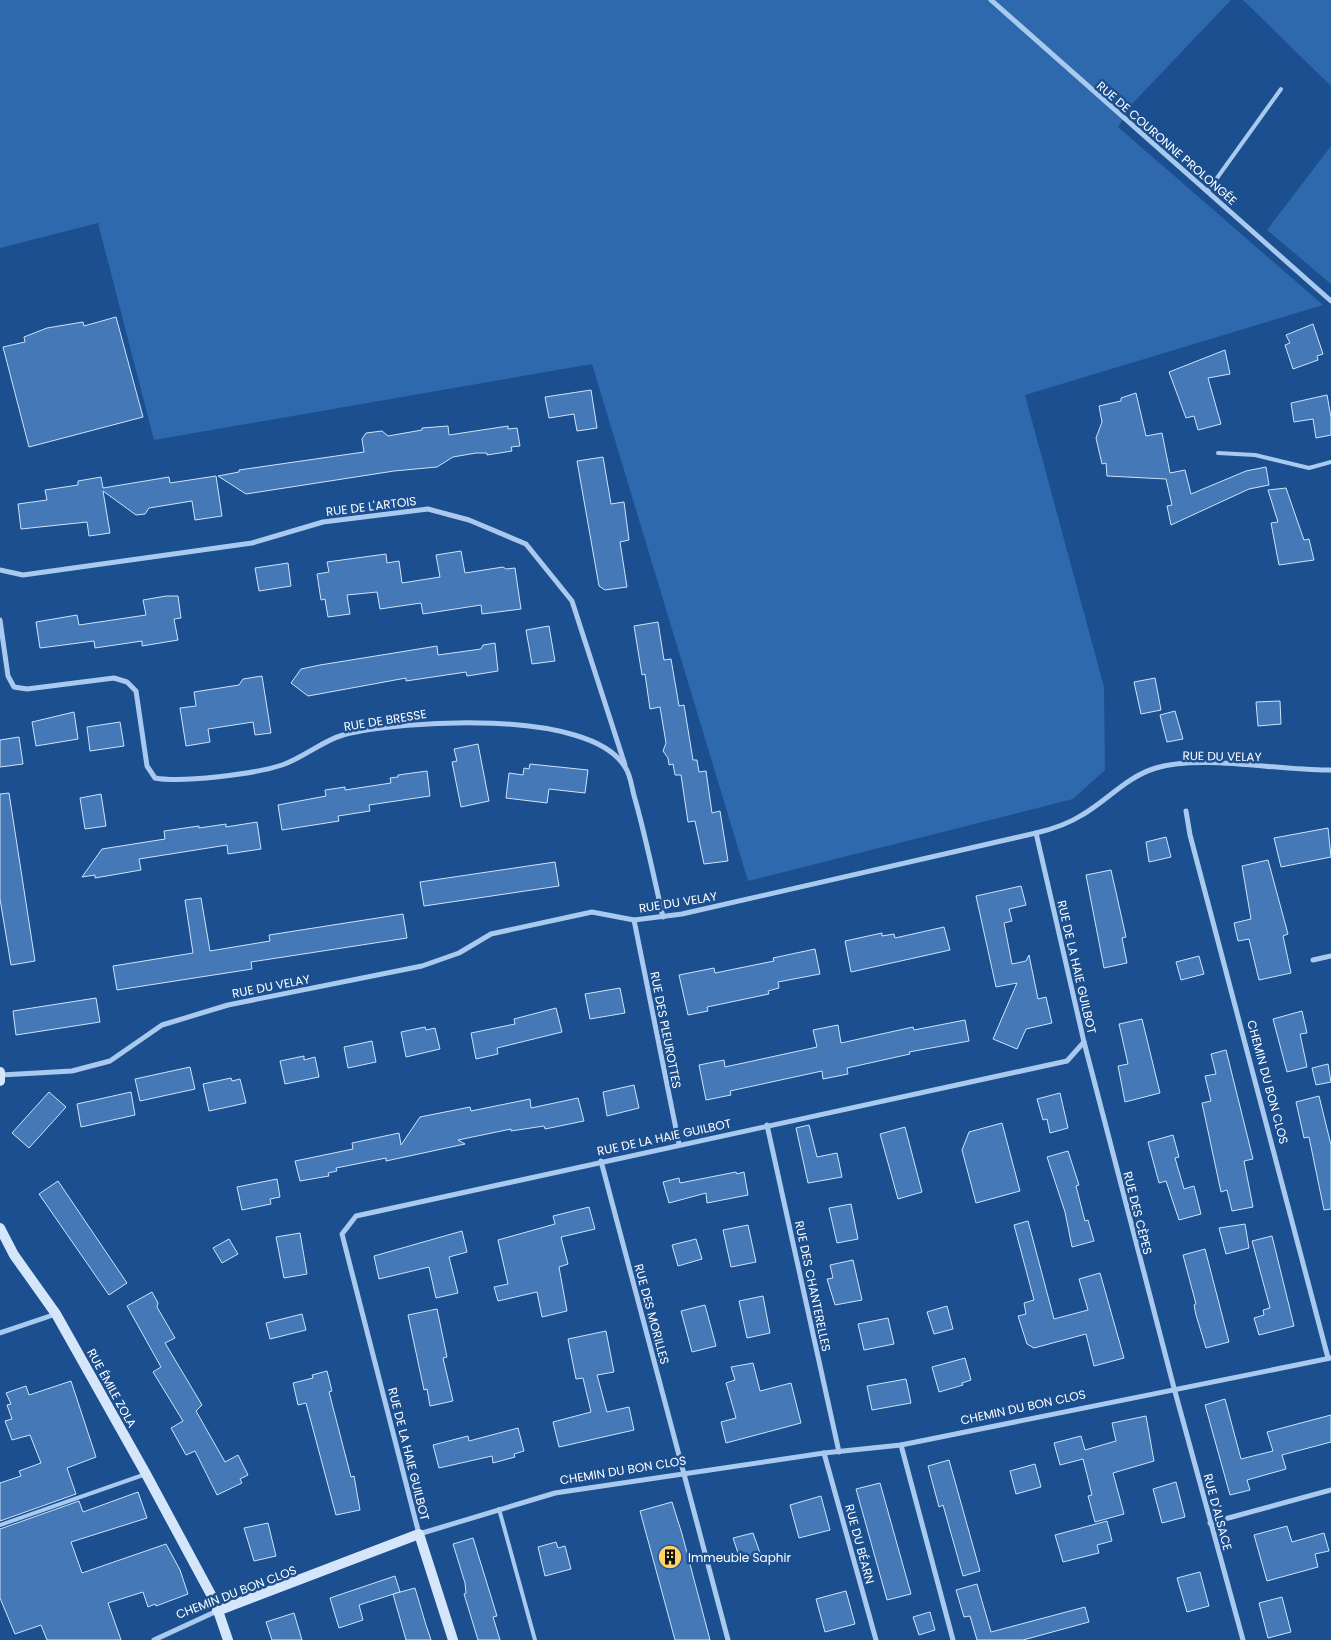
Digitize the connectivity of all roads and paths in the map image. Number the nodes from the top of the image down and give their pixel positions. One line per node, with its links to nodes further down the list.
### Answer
1 (991, 0): 3 (street, RUE DE COURONNE PROLONGÉE)
2 (1281, 89): 3 (lane)
3 (1207, 192): 4 (street, RUE DE COURONNE PROLONGÉE)
4 (1331, 301)
5 (1218, 453): 6 (lane)
6 (1331, 462)
7 (0, 570): 9 (street, RUE DE L'ARTOIS)
8 (0, 620): 9 (street, RUE DE BRESSE)
9 (626, 766): 13 (street)
10 (1331, 770): 12 (street, RUE DU VELAY)
11 (1186, 811): 25 (street, CHEMIN DU BON CLOS)
12 (1036, 833): 13 (street, RUE DU VELAY); 17 (street, RUE DE LA HAIE GUILBOT)
13 (663, 917): 14 (street, RUE DU VELAY)
14 (634, 920): 18 (street, RUE DU VELAY); 20 (street, RUE DES PLEUROTTES)
15 (1331, 956): 16 (street)
16 (1313, 960)
17 (1084, 1042): 19 (street, RUE DE LA HAIE GUILBOT); 26 (street, RUE DES CÈPES)
18 (0, 1076)
19 (767, 1125): 20 (street, RUE DE LA HAIE GUILBOT); 28 (street, RUE DES CHANTERELLES)
20 (679, 1144): 21 (street, RUE DE LA HAIE GUILBOT)
21 (601, 1161): 30 (street, RUE DES MORILLES); 36 (street, RUE DE LA HAIE GUILBOT)
22 (0, 1228): 23 (street, RUE ÉMILE ZOLA)
23 (56, 1314): 24 (street); 31 (street, RUE ÉMILE ZOLA)
24 (0, 1333)
25 (1329, 1358): 26 (street, CHEMIN DU BON CLOS)
26 (1174, 1388): 27 (street, CHEMIN DU BON CLOS); 34 (street, RUE D'ALSACE)
27 (901, 1445): 28 (street, CHEMIN DU BON CLOS); 44 (street)
28 (839, 1452): 29 (street, CHEMIN DU BON CLOS)
29 (824, 1453): 30 (street, CHEMIN DU BON CLOS); 43 (street, RUE DU BÉARN)
30 (684, 1473): 33 (street, CHEMIN DU BON CLOS); 42 (street, RUE DES MORILLES)
31 (146, 1474): 35 (lane); 37 (street, RUE ÉMILE ZOLA)
32 (1331, 1490): 34 (street)
33 (499, 1510): 36 (street, CHEMIN DU BON CLOS); 41 (lane)
34 (1210, 1523): 45 (street, RUE D'ALSACE)
35 (0, 1525)
36 (419, 1534): 37 (street, CHEMIN DU BON CLOS); 40 (street)
37 (217, 1612): 38 (street, CHEMIN DU BON CLOS); 39 (street, RUE ÉMILE ZOLA)
38 (154, 1640)
39 (228, 1640)
40 (453, 1640)
41 (535, 1640)
42 (728, 1640)
43 (876, 1640)
44 (954, 1640)
45 (1243, 1640)

